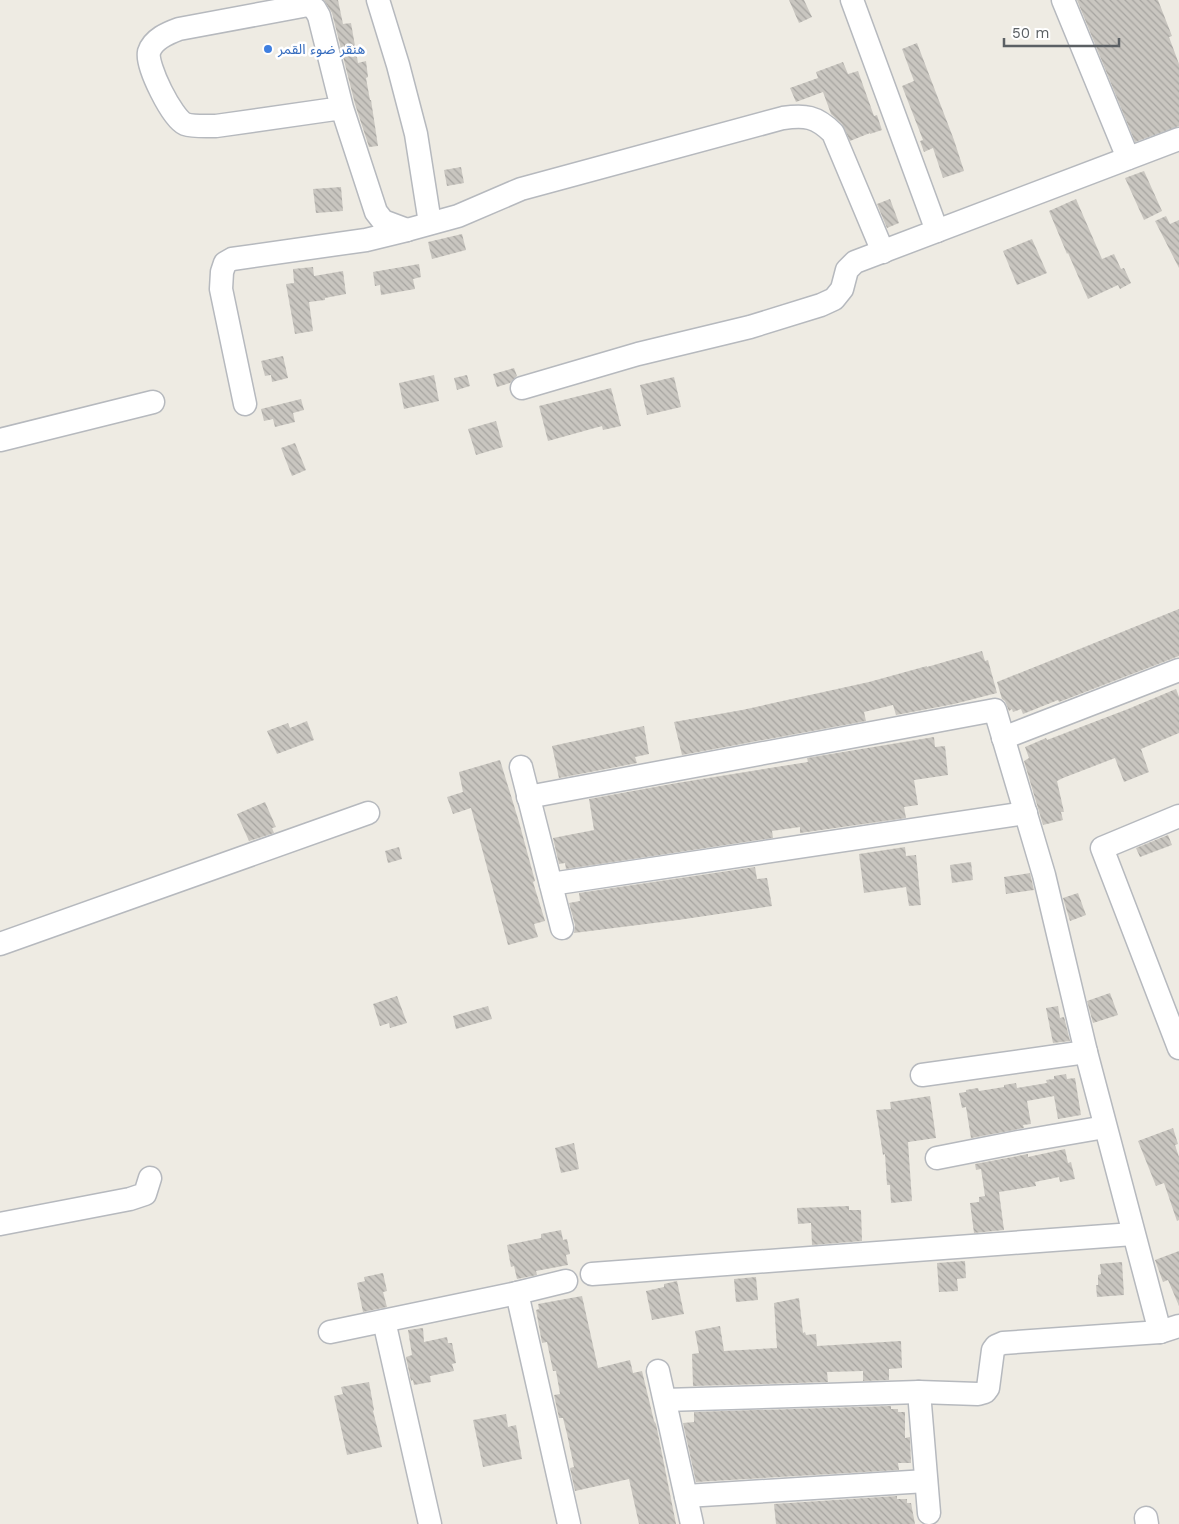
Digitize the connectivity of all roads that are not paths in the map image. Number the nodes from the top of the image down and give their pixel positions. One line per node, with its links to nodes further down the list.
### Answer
1 (378, 0): 7 (street)
2 (852, 0): 9 (street)
3 (1064, 0): 6 (street)
4 (342, 108): 4 (street); 8 (street)
5 (1179, 139): 6 (street)
6 (1128, 158): 9 (street)
7 (430, 224): 8 (street); 10 (street)
8 (407, 230): 13 (street)
9 (937, 231): 10 (street)
10 (882, 252): 11 (street)
11 (522, 388)
12 (153, 402): 14 (street)
13 (245, 404)
14 (0, 440)
15 (1179, 670): 16 (street)
16 (1004, 738): 18 (street); 20 (street)
17 (521, 767): 18 (street)
18 (528, 796): 22 (street)
19 (368, 813): 24 (street)
20 (1026, 813): 22 (street); 26 (street)
21 (1179, 816): 25 (street)
22 (551, 884): 23 (street)
23 (562, 928)
24 (0, 944)
25 (1179, 1048)
26 (1086, 1052): 27 (street); 28 (street)
27 (922, 1075)
28 (1105, 1127): 29 (street); 32 (street)
29 (937, 1158)
30 (150, 1178): 31 (street)
31 (0, 1224)
32 (1133, 1234): 33 (street); 37 (street)
33 (592, 1274)
34 (566, 1280): 35 (street)
35 (517, 1293): 36 (street); 46 (street)
36 (384, 1321): 38 (street); 45 (street)
37 (1170, 1329): 40 (street)
38 (330, 1332)
39 (658, 1371): 41 (street)
40 (919, 1392): 41 (street); 42 (street)
41 (665, 1400): 43 (street)
42 (926, 1480): 43 (street); 44 (street)
43 (686, 1496): 47 (street)
44 (929, 1513)
45 (430, 1524)
46 (570, 1524)
47 (692, 1524)

